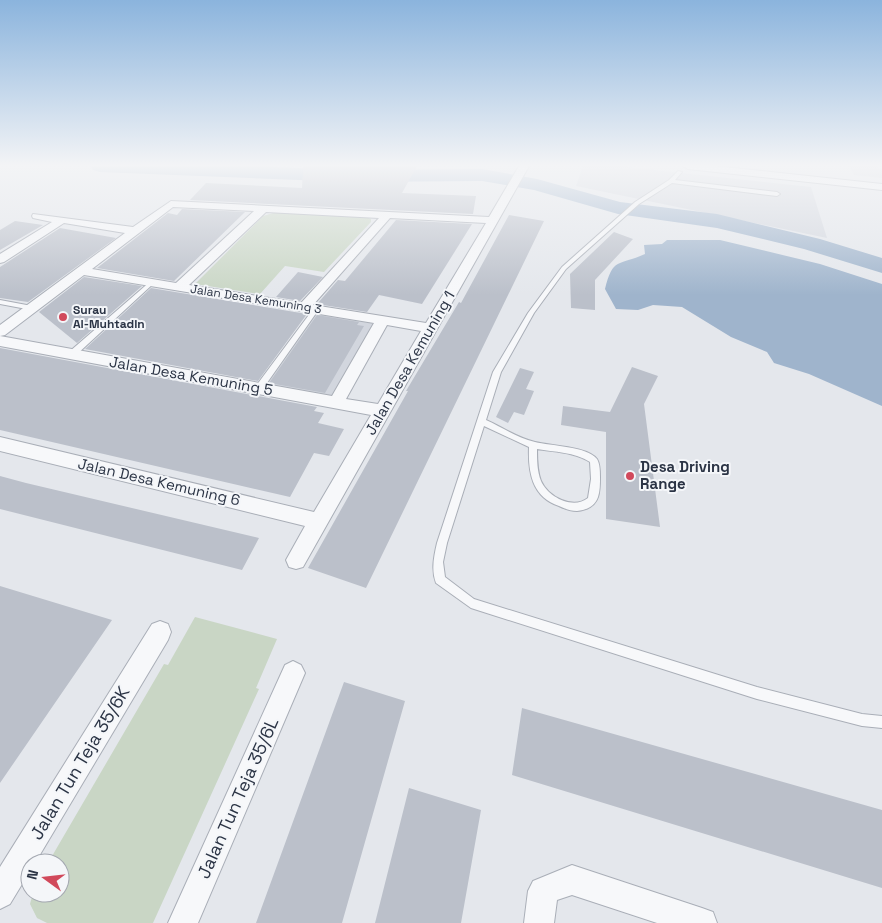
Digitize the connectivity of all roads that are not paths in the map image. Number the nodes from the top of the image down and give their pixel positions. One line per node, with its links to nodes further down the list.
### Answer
1 (164, 209): 11 (street)
2 (263, 209): 15 (street)
3 (283, 209): 6 (street)
4 (501, 209): 10 (street, Jalan Desa Kemuning 1)
5 (630, 209): 8 (lane)
6 (387, 215): 10 (street); 18 (street)
7 (37, 216): 9 (street)
8 (622, 216): 27 (lane)
9 (62, 220): 11 (street); 12 (street)
10 (494, 220): 20 (street, Jalan Desa Kemuning 1)
11 (135, 231): 13 (street)
12 (0, 259)
13 (82, 271): 14 (street, Jalan Desa Kemuning 3); 17 (street)
14 (152, 282): 15 (street, Jalan Desa Kemuning 3); 23 (lane)
15 (179, 287): 18 (street, Jalan Desa Kemuning 3)
16 (0, 302): 17 (lane)
17 (32, 308): 21 (street)
18 (310, 308): 19 (street, Jalan Desa Kemuning 3); 24 (lane)
19 (383, 320): 20 (street, Jalan Desa Kemuning 3); 25 (street)
20 (431, 328): 26 (street, Jalan Desa Kemuning 1)
21 (0, 332)
22 (0, 340): 23 (street, Jalan Desa Kemuning 5)
23 (72, 354): 24 (street, Jalan Desa Kemuning 5)
24 (259, 388): 25 (street, Jalan Desa Kemuning 5)
25 (336, 403): 26 (street, Jalan Desa Kemuning 5)
26 (382, 411): 30 (street, Jalan Desa Kemuning 1)
27 (481, 420): 29 (lane); 34 (lane)
28 (0, 444): 30 (street, Jalan Desa Kemuning 6)
29 (533, 445): 29 (lane)
30 (318, 520): 31 (street, Jalan Desa Kemuning 1)
31 (296, 560)
32 (160, 632): 35 (street, Jalan Tun Teja 35/6K)
33 (293, 673): 36 (street, Jalan Tun Teja 35/6L)
34 (882, 722)
35 (0, 894)
36 (183, 923)
37 (539, 923): 38 (street)
38 (702, 923)

